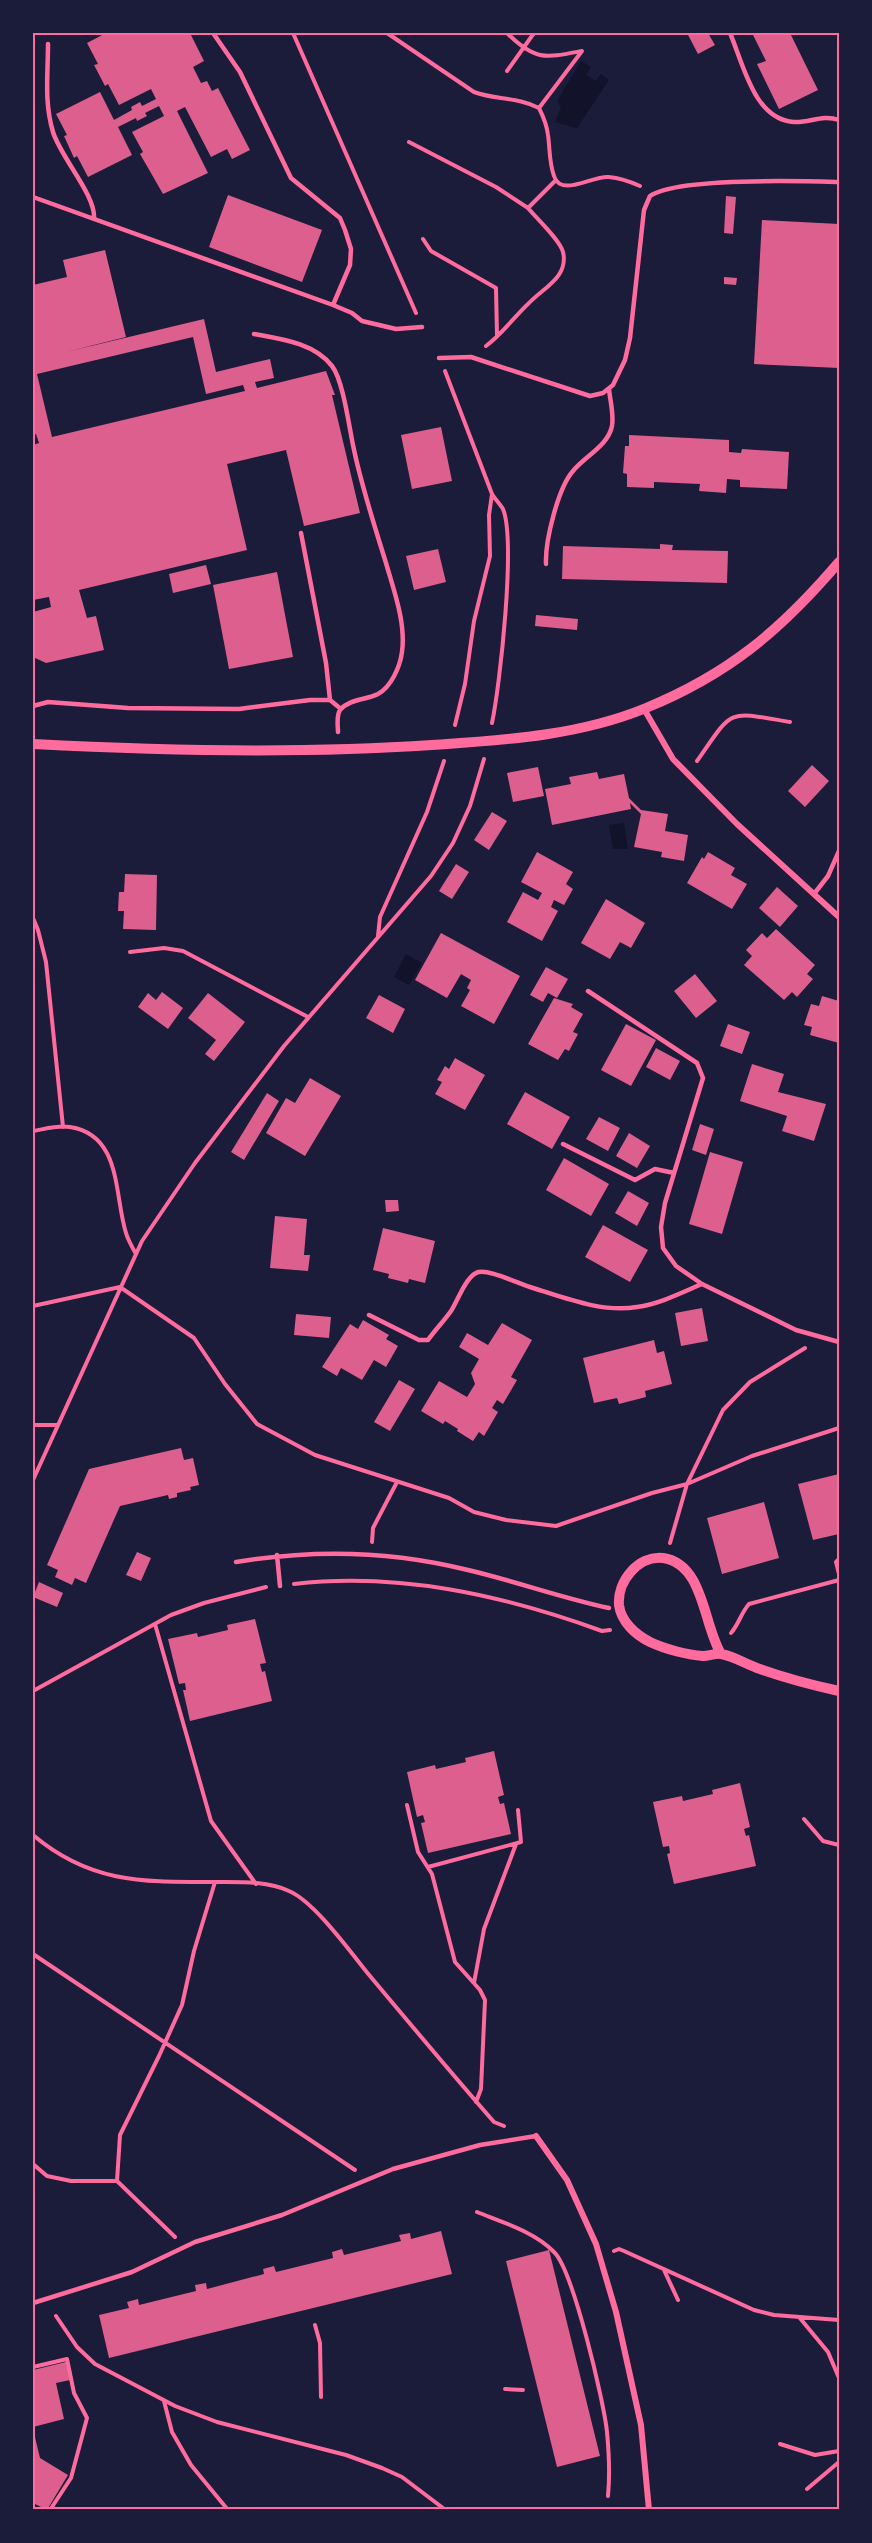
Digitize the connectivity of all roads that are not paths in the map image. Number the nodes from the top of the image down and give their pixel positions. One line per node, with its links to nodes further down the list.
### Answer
1 (213, 33): 8 (lane)
2 (730, 33): 4 (lane)
3 (48, 44): 7 (lane)
4 (839, 120)
5 (839, 182): 12 (lane)
6 (33, 197): 7 (lane)
7 (93, 219): 8 (lane)
8 (333, 305): 9 (lane)
9 (422, 327)
10 (254, 334): 18 (lane)
11 (439, 358): 12 (lane)
12 (609, 389): 15 (lane)
13 (301, 533): 16 (lane)
14 (839, 562): 19 (street)
15 (546, 564)
16 (330, 700): 17 (lane); 18 (lane)
17 (33, 706)
18 (341, 709): 20 (lane)
19 (644, 709): 21 (street); 23 (street)
20 (338, 732)
21 (33, 744)
22 (839, 851): 23 (lane)
23 (814, 894): 24 (street)
24 (839, 917)
25 (588, 992): 27 (lane)
26 (563, 1144): 27 (lane)
27 (674, 1173): 28 (lane)
28 (702, 1284): 29 (lane); 30 (lane)
29 (369, 1315)
30 (839, 1342)
31 (277, 1555): 32 (lane); 33 (lane); 34 (lane)
32 (236, 1562)
33 (280, 1586)
34 (609, 1608)
35 (721, 1654): 35 (street); 36 (street)
36 (839, 1690)
37 (536, 2136): 38 (lane); 39 (street)
38 (33, 2303)
39 (649, 2510)

